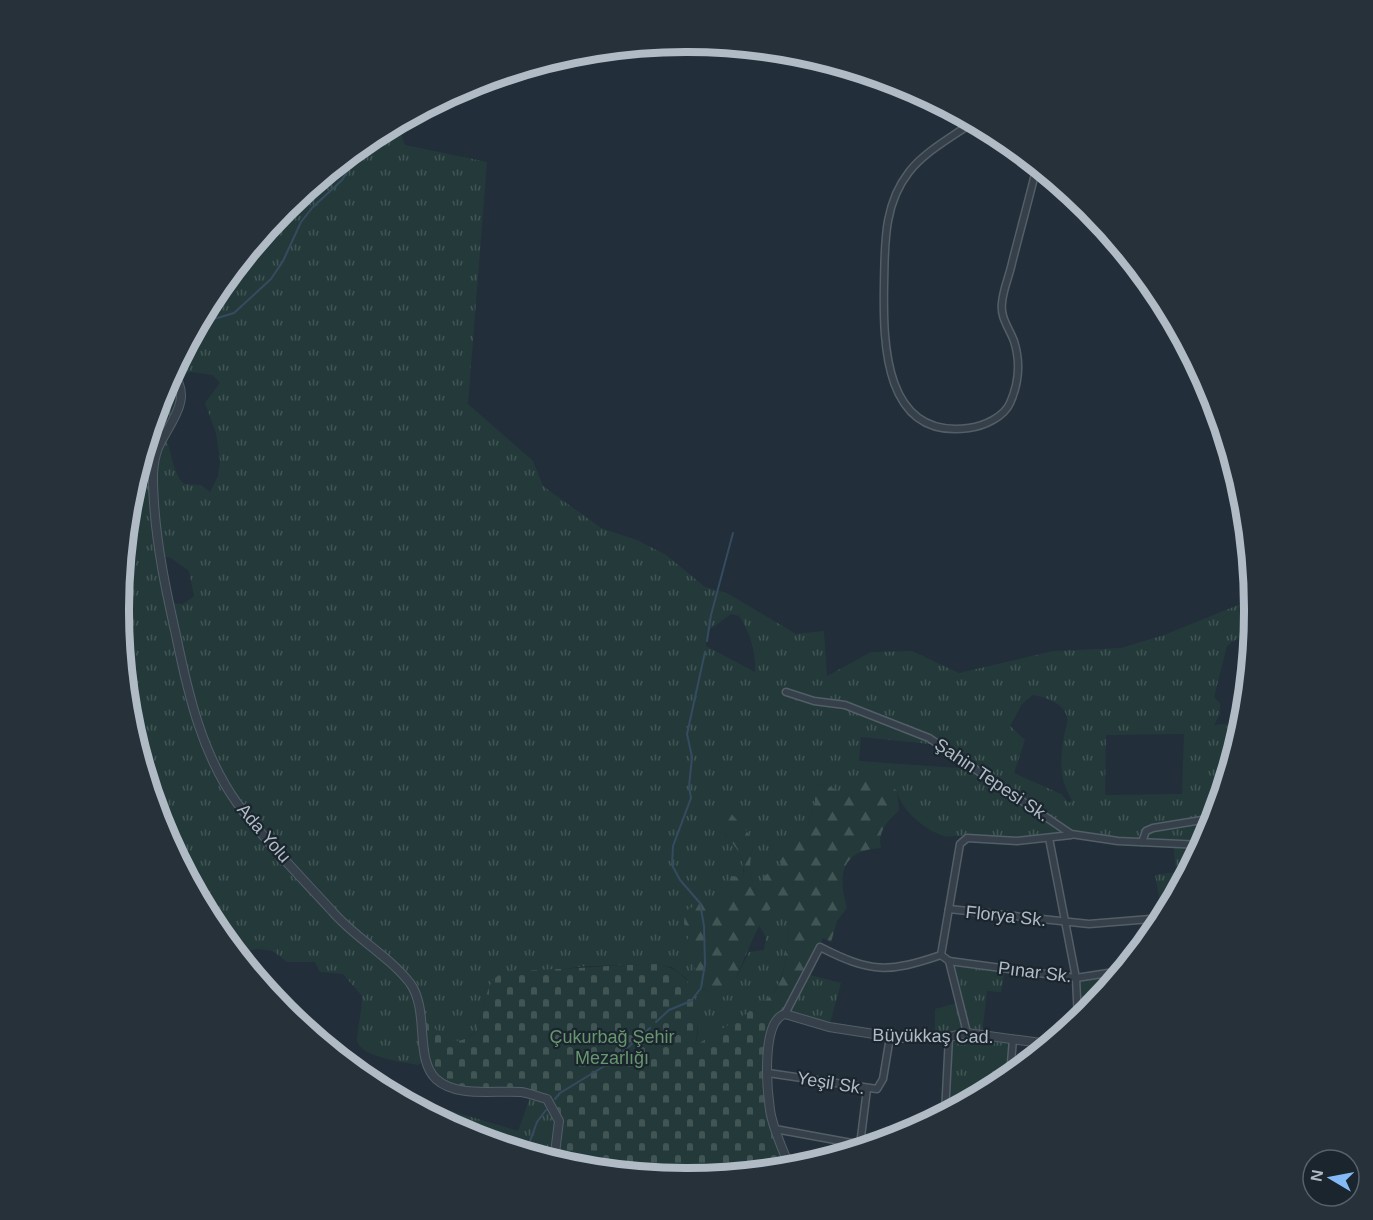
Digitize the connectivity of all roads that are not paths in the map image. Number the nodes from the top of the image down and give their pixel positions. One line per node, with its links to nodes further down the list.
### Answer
1 (966, 127): 2 (street)
2 (1035, 175)
3 (178, 381): 31 (street, Ada Yolu)
4 (786, 692): 6 (street, Şahin Tepesi Sk.)
5 (1203, 820): 8 (street)
6 (1071, 834): 7 (street); 8 (street, Şahin Tepesi Sk.)
7 (1049, 838): 10 (street); 12 (street)
8 (1142, 842): 9 (street, Şahin Tepesi Sk.)
9 (1193, 845)
10 (949, 909): 12 (street, Florya Sk.); 13 (street)
11 (1151, 919): 12 (street, Florya Sk.)
12 (1063, 922): 16 (street)
13 (941, 954): 14 (street); 18 (street)
14 (949, 962): 16 (street, Pınar Sk.); 19 (street)
15 (1110, 973): 16 (street, Pınar Sk.)
16 (1076, 978): 17 (street)
17 (1077, 1007)
18 (785, 1014): 20 (street, Büyükkaş Cad.); 25 (street)
19 (967, 1033): 21 (street, Büyükkaş Cad.); 22 (street, Büyükkaş Cad.)
20 (890, 1037): 21 (street, Büyükkaş Cad.); 26 (street, Yeşil Sk.)
21 (949, 1037): 27 (street)
22 (1013, 1039): 23 (street, Büyükkaş Cad.); 24 (street)
23 (1038, 1043)
24 (1011, 1063)
25 (768, 1072): 26 (street, Yeşil Sk.); 28 (street)
26 (867, 1089): 29 (street)
27 (946, 1103)
28 (775, 1129): 30 (street); 32 (street)
29 (861, 1140)
30 (850, 1143)
31 (555, 1152)
32 (786, 1158)

